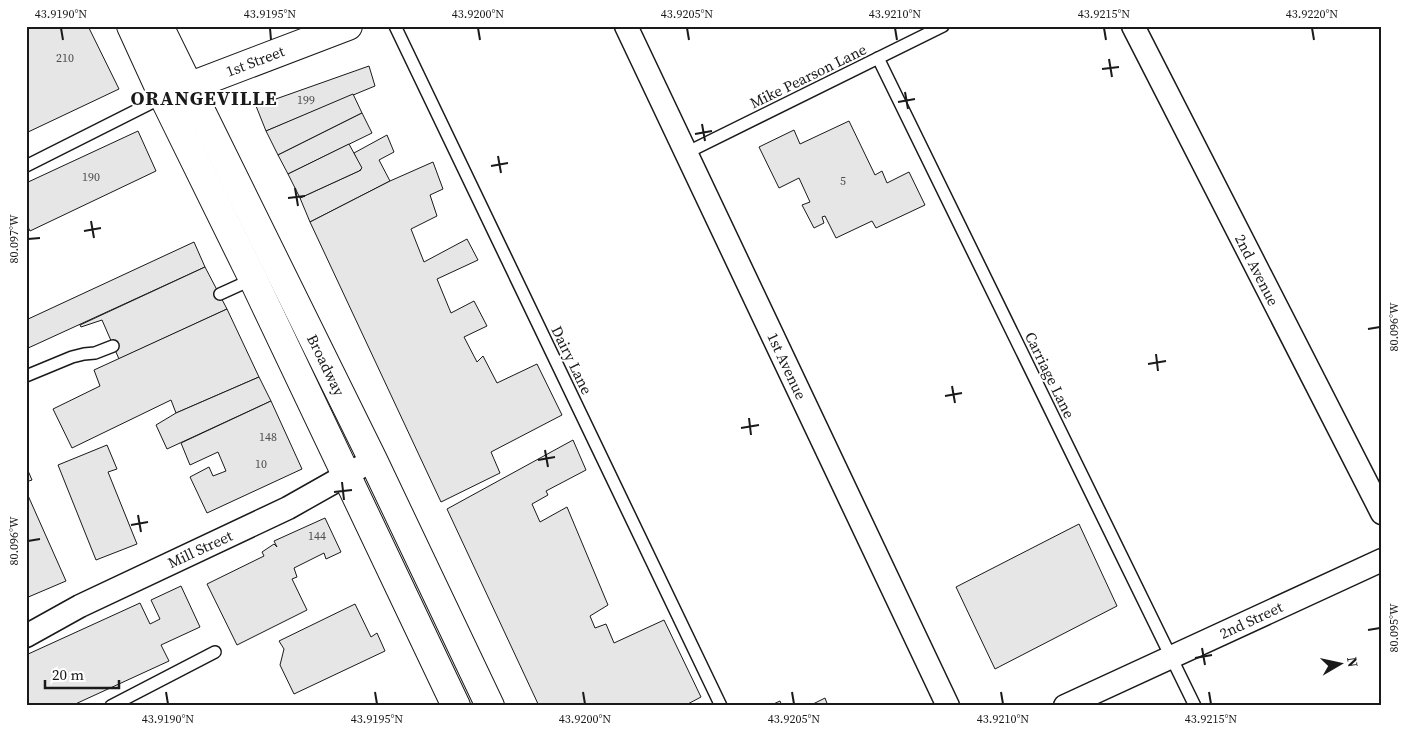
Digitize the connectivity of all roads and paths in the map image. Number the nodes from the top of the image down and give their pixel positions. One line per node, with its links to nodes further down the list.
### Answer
1 (131, 26): 11 (main road, Broadway)
2 (159, 26): 10 (main road, Broadway)
3 (348, 26): 8 (main road, 1st Street)
4 (395, 26): 28 (lane, Dairy Lane)
5 (626, 26): 12 (street, 1st Avenue)
6 (942, 26): 9 (lane, Mike Pearson Lane)
7 (1133, 26): 20 (street, 2nd Avenue)
8 (319, 31): 10 (main road, 1st Street)
9 (878, 58): 12 (lane, Mike Pearson Lane); 24 (lane, Carriage Lane)
10 (189, 86): 11 (main road, 1st Street); 18 (main road, Broadway)
11 (163, 96): 13 (lane); 14 (main road, Broadway)
12 (686, 153): 29 (street, 1st Avenue)
13 (26, 166)
14 (253, 279): 15 (lane); 19 (main road, Broadway)
15 (220, 294)
16 (113, 346): 17 (lane)
17 (26, 376)
18 (373, 460): 19 (street, Mill Street); 27 (main road, Broadway)
19 (345, 475): 22 (street, Mill Street); 26 (main road, Broadway)
20 (1382, 513)
21 (1382, 560): 24 (street, 2nd Street)
22 (26, 636)
23 (215, 652): 25 (lane)
24 (1171, 657): 30 (street, 2nd Street); 31 (lane, Carriage Lane)
25 (111, 706)
26 (456, 706)
27 (490, 706)
28 (721, 706)
29 (948, 706)
30 (1065, 706)
31 (1195, 706)

